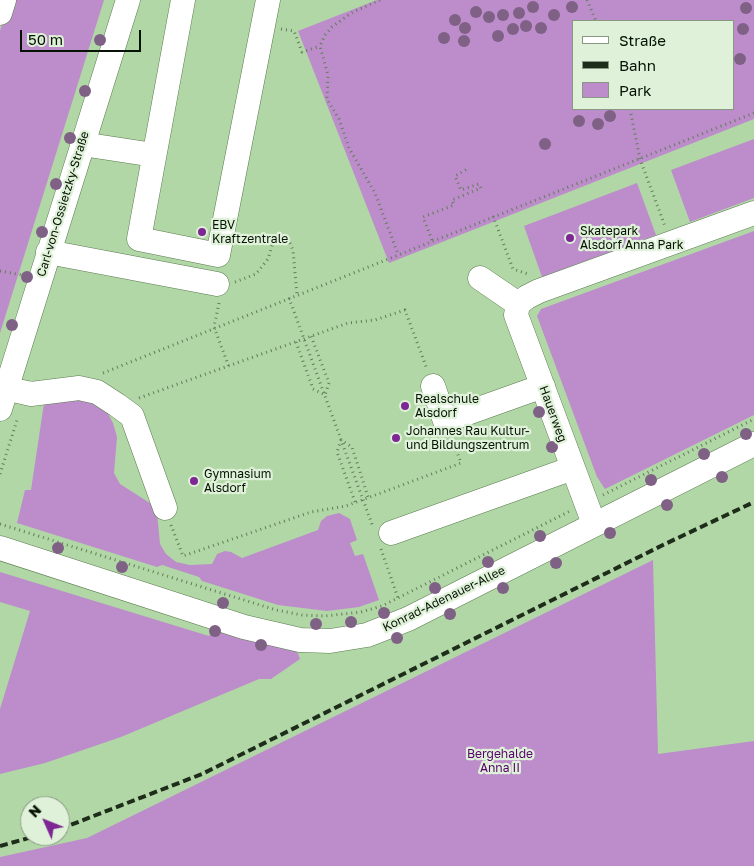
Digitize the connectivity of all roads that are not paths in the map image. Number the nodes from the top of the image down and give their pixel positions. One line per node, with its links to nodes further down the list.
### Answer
1 (4, 0): 5 (street)
2 (128, 0): 6 (street, Carl-von-Ossietzky-Straße)
3 (183, 0): 7 (street)
4 (268, 0): 10 (street)
5 (0, 13)
6 (82, 144): 7 (street); 9 (street, Carl-von-Ossietzky-Straße)
7 (154, 155): 10 (street)
8 (754, 212): 12 (street)
9 (48, 252): 10 (street); 15 (street, Carl-von-Ossietzky-Straße)
10 (218, 255)
11 (480, 278): 12 (street)
12 (518, 304): 14 (street, Hauerweg)
13 (433, 386): 14 (street)
14 (543, 386): 17 (street, Hauerweg)
15 (2, 395): 18 (street)
16 (754, 444): 19 (street, Konrad-Adenauer-Allee)
17 (573, 468): 19 (street, Hauerweg); 20 (street)
18 (165, 508)
19 (594, 524): 21 (street, Konrad-Adenauer-Allee)
20 (391, 533)
21 (0, 548)

